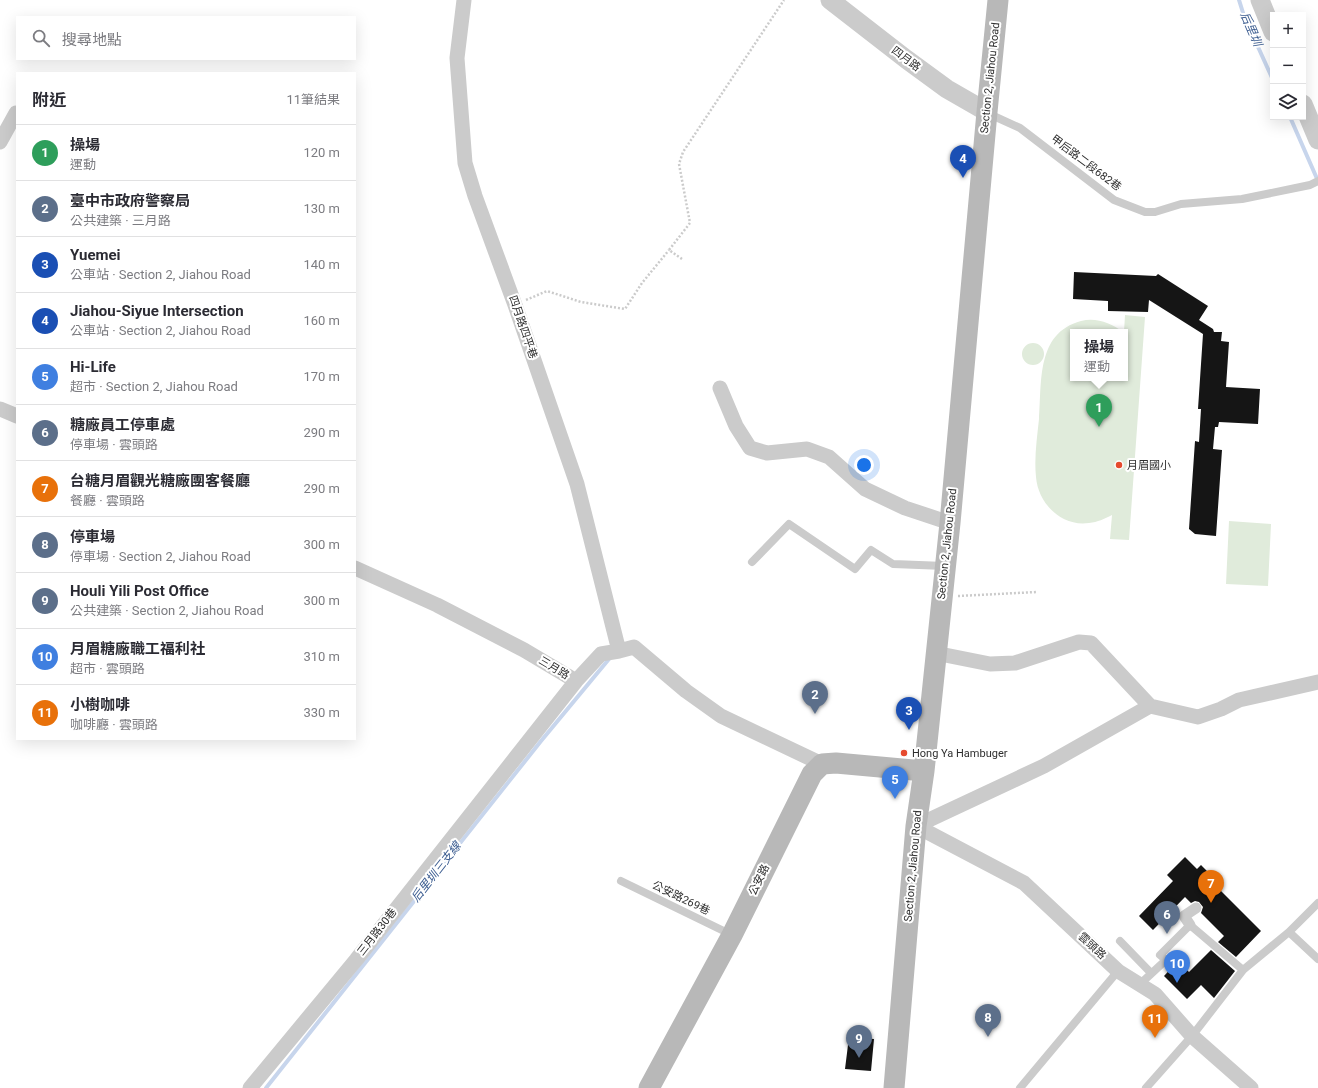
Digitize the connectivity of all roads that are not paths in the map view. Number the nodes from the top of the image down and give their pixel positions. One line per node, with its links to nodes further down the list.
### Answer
1 (464, 0): 19 (street, 四月路四平巷)
2 (830, 0): 7 (street, 四月路)
3 (998, 0): 7 (main road, Section 2, Jiahou Road)
4 (1260, 0): 5 (street)
5 (1270, 25)
6 (1306, 111): 9 (street)
7 (986, 112): 11 (lane, 甲后路二段682巷); 15 (main road, Section 2, Jiahou Road)
8 (16, 113): 10 (street)
9 (1318, 140)
10 (0, 142)
11 (1318, 181)
12 (720, 388): 15 (street)
13 (0, 409): 14 (street)
14 (16, 416)
15 (950, 523): 17 (main road, Section 2, Jiahou Road)
16 (752, 562): 17 (lane)
17 (945, 566): 20 (main road, Section 2, Jiahou Road)
18 (356, 568): 21 (street, 三月路)
19 (619, 651): 21 (street, 三月路); 24 (street, 三月路)
20 (935, 653): 23 (street); 25 (main road, Section 2, Jiahou Road)
21 (576, 681): 40 (street, 三月路30巷)
22 (1318, 682): 23 (street)
23 (1150, 706): 26 (street)
24 (822, 764): 25 (main road); 32 (main road, 公安路)
25 (924, 771): 26 (main road, Section 2, Jiahou Road)
26 (916, 826): 36 (street, 雲頭路); 42 (main road, Section 2, Jiahou Road)
27 (621, 881): 32 (lane, 公安路269巷)
28 (1318, 903): 31 (lane)
29 (1196, 908): 30 (street)
30 (1190, 925): 35 (lane); 37 (lane)
31 (1289, 932): 34 (lane); 35 (lane)
32 (732, 935): 41 (main road, 公安路)
33 (1120, 941): 37 (lane)
34 (1318, 959)
35 (1243, 970): 39 (lane)
36 (1118, 971): 38 (street, 雲頭路); 43 (lane)
37 (1151, 973): 38 (lane)
38 (1139, 985): 39 (street, 雲頭路)
39 (1192, 1036): 44 (lane); 45 (street, 雲頭路)
40 (250, 1088)
41 (650, 1088)
42 (894, 1088)
43 (1020, 1088)
44 (1146, 1088)
45 (1251, 1088)

